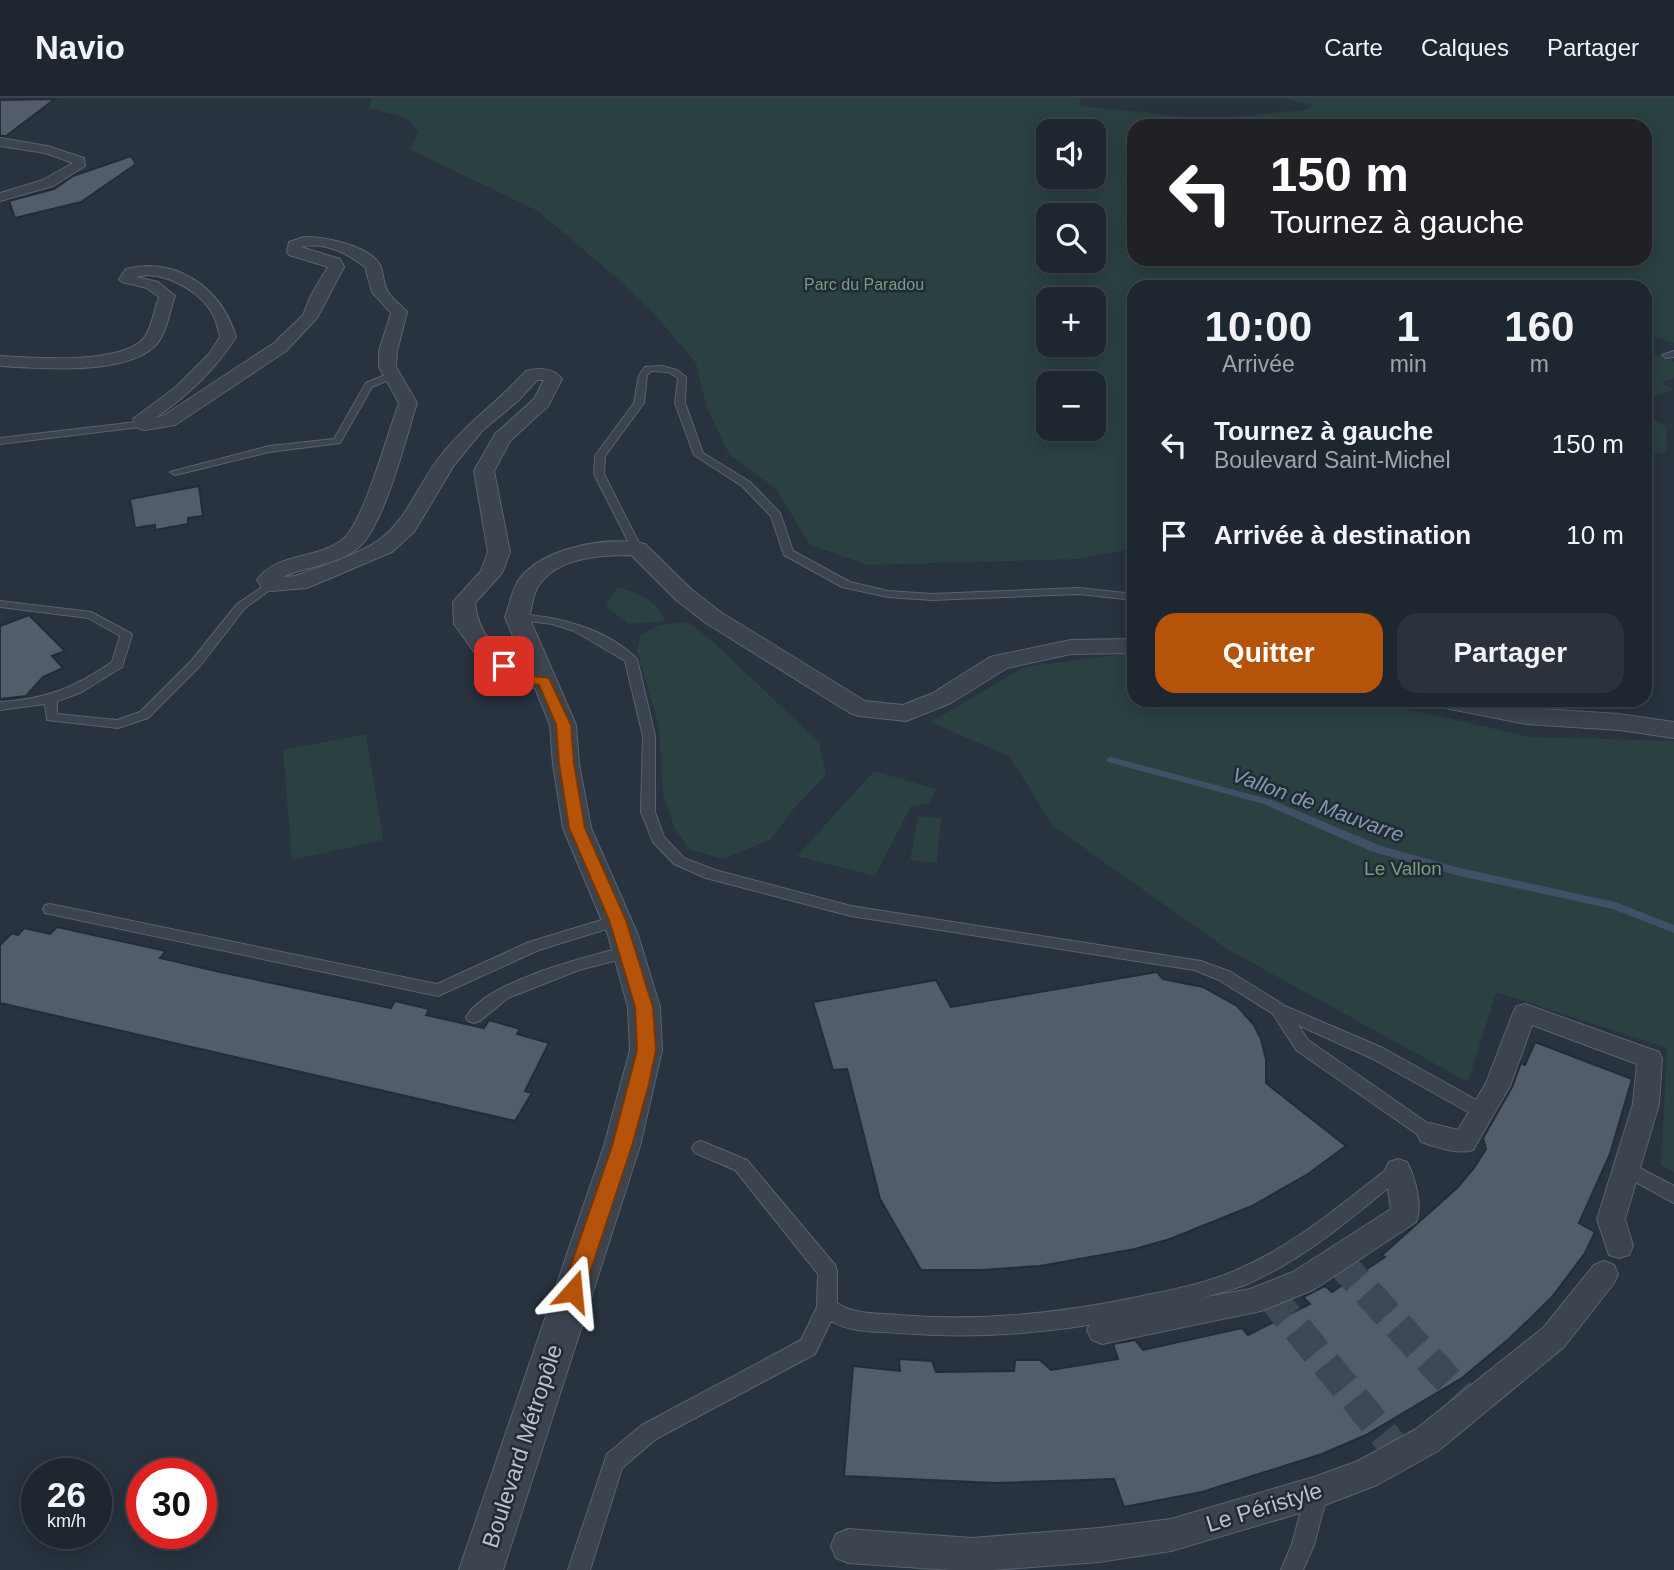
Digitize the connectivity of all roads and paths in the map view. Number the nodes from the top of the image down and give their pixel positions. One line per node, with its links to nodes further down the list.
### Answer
1 (0, 142): 2 (street)
2 (0, 197)
3 (0, 361): 5 (street)
4 (390, 376): 5 (street); 7 (lane); 9 (street)
5 (145, 424): 6 (lane)
6 (0, 441)
7 (175, 472)
8 (637, 549): 10 (lane); 12 (street); 13 (street)
9 (271, 584): 14 (street); 15 (lane)
10 (1127, 596)
11 (2, 606): 15 (lane)
12 (517, 617): 14 (street, Boulevard Métropôle); 21 (lane)
13 (1127, 646)
14 (544, 681): 20 (street, Boulevard Métropôle)
15 (51, 701): 16 (lane)
16 (0, 706)
17 (1478, 707): 18 (street)
18 (1674, 730)
19 (50, 909): 20 (lane)
20 (623, 936): 22 (lane); 35 (street, Boulevard Métropôle)
21 (1279, 1010): 23 (lane); 24 (lane)
22 (474, 1017)
23 (1474, 1107)
24 (1430, 1133): 29 (street)
25 (701, 1148): 31 (lane)
26 (1398, 1170): 31 (lane); 32 (street)
27 (1636, 1174): 28 (lane)
28 (1674, 1195)
29 (1619, 1245)
30 (1604, 1274): 33 (street, Le Péristyle)
31 (827, 1308): 36 (lane)
32 (1102, 1330)
33 (1317, 1492): 34 (street, Le Péristyle); 37 (lane)
34 (848, 1546)
35 (481, 1570)
36 (579, 1570)
37 (1292, 1570)

